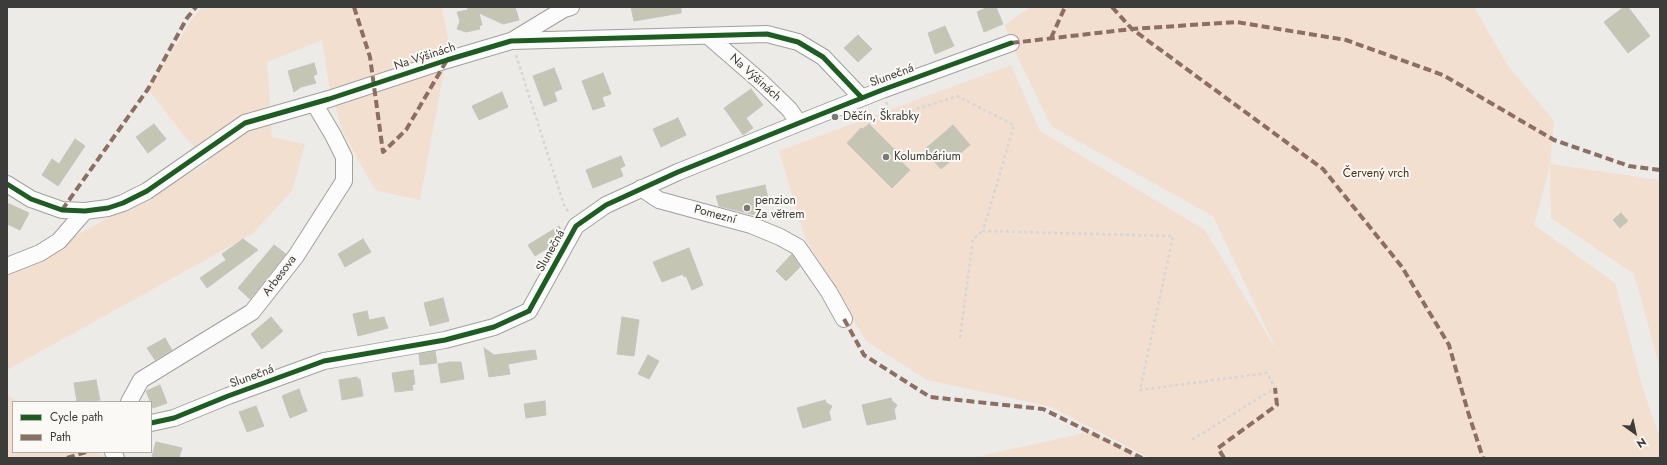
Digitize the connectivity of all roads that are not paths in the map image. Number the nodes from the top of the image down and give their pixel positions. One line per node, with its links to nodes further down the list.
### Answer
1 (571, 7): 3 (street)
2 (708, 36): 3 (street, Na Výšinách); 5 (street, Na Výšinách); 7 (street, Na Výšinách)
3 (511, 41): 6 (street, Na Výšinách)
4 (1011, 43): 5 (street, Slunečná)
5 (862, 98): 7 (street, Slunečná)
6 (321, 101): 10 (street, Na Výšinách); 13 (street, Arbesova)
7 (799, 123): 9 (street, Slunečná)
8 (7, 184): 10 (street, Na Výšinách)
9 (642, 188): 12 (street, Pomezní); 14 (street, Slunečná)
10 (85, 211): 11 (street)
11 (7, 266)
12 (844, 319)
13 (130, 401)
14 (152, 423)

